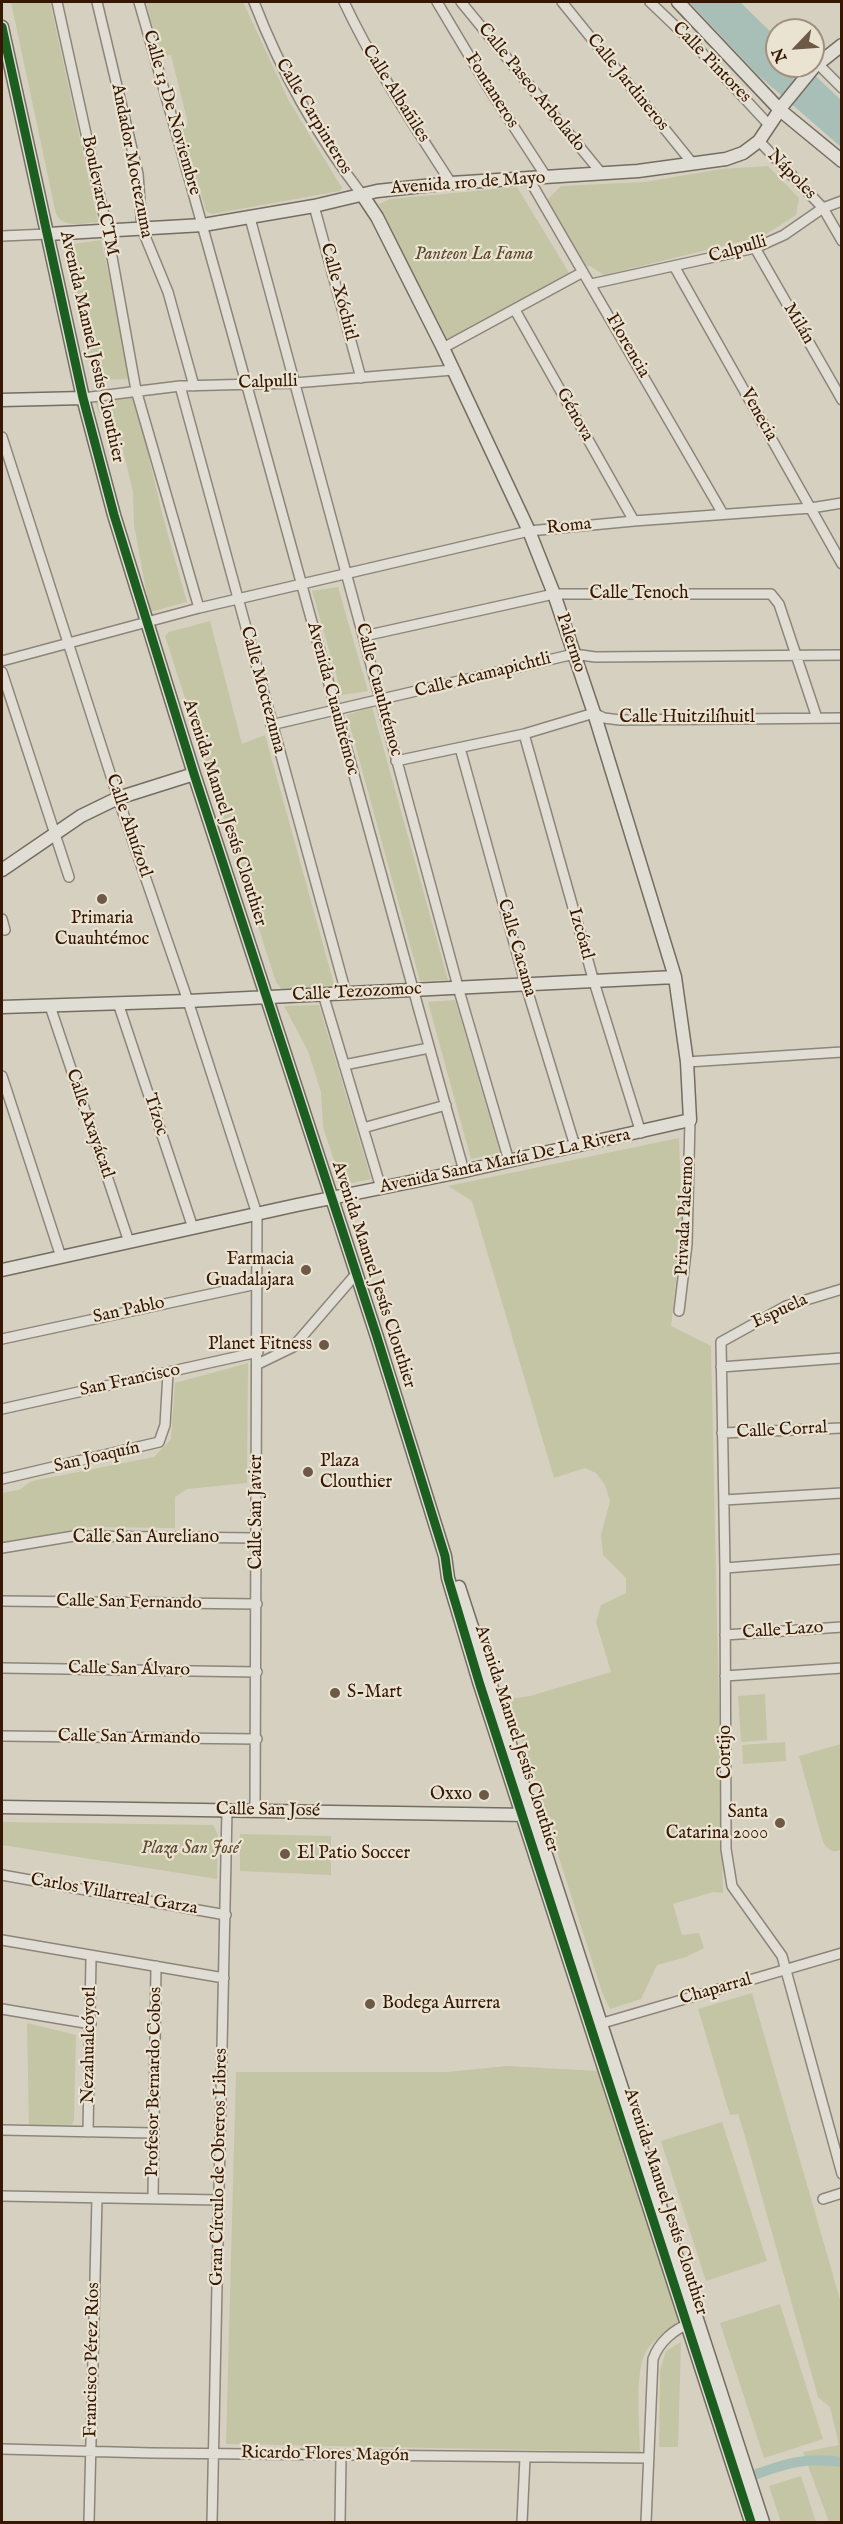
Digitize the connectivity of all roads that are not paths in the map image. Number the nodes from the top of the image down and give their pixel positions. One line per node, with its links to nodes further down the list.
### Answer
1 (57, 2): 32 (street, Boulevard CTM)
2 (97, 2): 33 (street, Andador Moctezuma)
3 (139, 2): 31 (street, Calle 13 De Noviembre)
4 (254, 2): 26 (street, Calle Carpinteros)
5 (344, 2): 25 (street, Calle Albañiles)
6 (437, 2): 23 (street, Fontaneros)
7 (461, 2): 22 (street, Calle Paseo Arbolado)
8 (562, 2): 21 (street, Calle Jardineros)
9 (650, 2): 18 (street, Calle Pintores)
10 (678, 2): 17 (street)
11 (2, 27): 34 (street, Avenida Manuel Jesús Clouthier)
12 (842, 45): 13 (street, Avenida 1ro de Mayo)
13 (825, 58)
14 (825, 73): 16 (street)
15 (805, 78): 17 (street, Avenida 1ro de Mayo)
16 (842, 88)
17 (781, 108): 18 (street, Avenida 1ro de Mayo); 20 (street)
18 (770, 126): 19 (street, Avenida 1ro de Mayo)
19 (759, 141): 21 (street, Avenida 1ro de Mayo); 29 (street, Nápoles)
20 (842, 161)
21 (693, 164): 22 (street, Avenida 1ro de Mayo)
22 (602, 174): 23 (street, Avenida 1ro de Mayo)
23 (547, 178): 24 (street, Avenida 1ro de Mayo)
24 (529, 179): 25 (street, Avenida 1ro de Mayo); 39 (street, Florencia)
25 (451, 183): 26 (street, Avenida 1ro de Mayo)
26 (363, 196): 28 (street, Avenida 1ro de Mayo); 42 (street, Palermo)
27 (842, 201): 29 (street, Calpulli)
28 (314, 206): 30 (street, Avenida 1ro de Mayo); 44 (street, Calle Xóchitl)
29 (823, 208): 36 (street, Nápoles); 37 (street, Calpulli)
30 (250, 218): 31 (street, Avenida 1ro de Mayo); 45 (street, Calle Cuauhtémoc)
31 (203, 225): 33 (street, Avenida 1ro de Mayo); 46 (street, Avenida Cuauhtémoc)
32 (107, 229): 33 (street, Avenida 1ro de Mayo); 34 (street, Avenida 1ro de Mayo); 49 (street, Boulevard CTM)
33 (142, 229): 48 (street, Andador Moctezuma)
34 (48, 234): 35 (street); 50 (street, Avenida Manuel Jesús Clouthier)
35 (2, 236)
36 (842, 241)
37 (755, 248): 38 (street, Calpulli); 52 (street, Milán)
38 (674, 266): 40 (street, Calpulli); 55 (street, Venecia)
39 (583, 272): 40 (street, Florencia); 41 (street)
40 (591, 284): 56 (street, Florencia)
41 (515, 310): 42 (street); 57 (street, Génova)
42 (443, 348): 43 (street, Palermo)
43 (453, 370): 44 (street, Calpulli); 58 (street, Palermo)
44 (361, 378): 45 (street, Calpulli)
45 (294, 383): 46 (street, Calpulli); 60 (street, Calle Cuauhtémoc)
46 (248, 384): 48 (street, Calpulli); 61 (street, Avenida Cuauhtémoc)
47 (180, 386): 48 (street, Calpulli); 49 (street, Calpulli); 63 (street, Calle Moctezuma)
48 (194, 386)
49 (136, 390): 50 (street, Calpulli); 64 (street, Boulevard CTM)
50 (83, 398): 51 (street); 65 (street, Avenida Manuel Jesús Clouthier)
51 (2, 400)
52 (842, 400)
53 (2, 437): 67 (street, Calle Ahuízotl)
54 (842, 503): 55 (street, Roma)
55 (811, 508): 56 (street, Roma); 59 (street, Venecia)
56 (723, 514): 57 (street, Roma)
57 (634, 520): 58 (street, Roma)
58 (530, 531): 60 (street, Roma); 62 (street, Palermo)
59 (842, 564)
60 (346, 573): 61 (street, Roma); 66 (street, Calle Cuauhtémoc)
61 (301, 583): 63 (street, Roma); 74 (street, Avenida Cuauhtémoc)
62 (554, 594): 66 (street, Calle Tenoch); 68 (street, Palermo); 69 (street, Calle Tenoch)
63 (238, 599): 64 (street, Roma); 78 (street, Calle Moctezuma)
64 (199, 608): 65 (street, Roma)
65 (146, 622): 67 (street, Roma); 82 (street, Avenida Manuel Jesús Clouthier)
66 (364, 636): 73 (street, Calle Cuauhtémoc)
67 (69, 644): 71 (street, Roma); 83 (street, Calle Ahuízotl)
68 (574, 654): 69 (street, Calle Acamapichtli); 73 (street, Calle Acamapichtli); 75 (street, Palermo)
69 (796, 654): 70 (street, Calle Acamapichtli); 76 (street)
70 (842, 655)
71 (2, 661)
72 (2, 672): 84 (street)
73 (380, 701): 74 (street, Calle Acamapichtli); 81 (street, Calle Cuauhtémoc)
74 (335, 711): 78 (street, Calle Acamapichtli); 93 (street, Avenida Cuauhtémoc)
75 (594, 713): 76 (street, Calle Huitzilíhuitl); 79 (street, Calle Huitzilíhuitl); 89 (street, Palermo)
76 (817, 718): 77 (street, Calle Huitzilíhuitl)
77 (842, 718)
78 (271, 725): 94 (street, Calle Moctezuma)
79 (524, 734): 80 (street, Calle Huitzilíhuitl); 90 (street, Izcóatl)
80 (460, 748): 81 (street, Calle Huitzilíhuitl); 91 (street, Calle Cacama)
81 (396, 761): 92 (street, Calle Cuauhtémoc)
82 (194, 774): 83 (street); 96 (street, Avenida Manuel Jesús Clouthier)
83 (118, 798): 84 (street); 97 (street, Calle Ahuízotl)
84 (54, 833): 85 (street); 86 (street)
85 (2, 870)
86 (69, 877)
87 (2, 919): 88 (street)
88 (6, 930)
89 (675, 977): 90 (street, Calle Tezozomoc); 103 (street, Palermo)
90 (594, 982): 91 (street, Calle Tezozomoc); 109 (street, Izcóatl)
91 (526, 986): 92 (street, Calle Tezozomoc); 110 (street, Calle Cacama)
92 (459, 988): 93 (street, Calle Tezozomoc); 111 (street, Calle Cuauhtémoc)
93 (414, 990): 94 (street, Calle Tezozomoc); 101 (street, Avenida Cuauhtémoc)
94 (346, 993): 95 (street, Calle Tezozomoc)
95 (323, 994): 96 (street, Calle Tezozomoc); 104 (street)
96 (266, 997): 97 (street, Calle Tezozomoc); 114 (street, Avenida Manuel Jesús Clouthier)
97 (188, 1001): 98 (street, Calle Tezozomoc); 115 (street, Calle Ahuízotl)
98 (118, 1003): 99 (street, Calle Tezozomoc); 116 (street, Tízoc)
99 (50, 1006): 100 (street, Calle Tezozomoc); 117 (street, Calle Axayácatl)
100 (2, 1007)
101 (429, 1048): 104 (street); 106 (street, Avenida Cuauhtémoc)
102 (842, 1052): 103 (street)
103 (687, 1062): 107 (street, Palermo)
104 (344, 1065): 108 (street)
105 (2, 1076): 118 (street)
106 (446, 1106): 108 (street); 112 (street, Avenida Cuauhtémoc)
107 (690, 1120): 109 (street, Avenida Santa María De La Rivera); 123 (street, Privada Palermo)
108 (363, 1128): 113 (street)
109 (641, 1133): 110 (street, Avenida Santa María De La Rivera)
110 (575, 1146): 111 (street, Avenida Santa María De La Rivera)
111 (509, 1161): 112 (street, Avenida Santa María De La Rivera)
112 (464, 1172): 113 (street, Avenida Santa María De La Rivera)
113 (381, 1188): 114 (street, Avenida Santa María De La Rivera)
114 (331, 1198): 115 (street, Avenida Santa María De La Rivera); 120 (street, Avenida Manuel Jesús Clouthier)
115 (257, 1214): 116 (street, Avenida Santa María De La Rivera); 121 (street, Calle San Javier)
116 (192, 1228): 117 (street, Avenida Santa María De La Rivera)
117 (129, 1242): 118 (street, Avenida Santa María De La Rivera)
118 (61, 1257): 119 (street, Avenida Santa María De La Rivera)
119 (2, 1270)
120 (356, 1274): 128 (street); 154 (street, Avenida Manuel Jesús Clouthier)
121 (257, 1284): 124 (street, San Pablo); 126 (street, Calle San Javier)
122 (842, 1289): 125 (street, Espuela)
123 (679, 1311)
124 (2, 1339)
125 (721, 1342): 129 (street, Cortijo)
126 (258, 1352): 128 (street, Calle San Javier); 130 (street, San Francisco)
127 (842, 1358): 129 (street)
128 (258, 1364): 137 (street, Calle San Javier)
129 (721, 1367): 133 (street, Cortijo)
130 (168, 1373): 131 (street, San Francisco); 134 (street, San Joaquín)
131 (2, 1409)
132 (842, 1428): 133 (street, Calle Corral)
133 (722, 1433): 136 (street, Cortijo)
134 (2, 1479)
135 (842, 1492): 136 (street)
136 (724, 1500): 140 (street, Cortijo)
137 (256, 1538): 138 (street, Calle San Aureliano); 142 (street, Calle San Javier)
138 (2, 1548)
139 (842, 1559): 140 (street)
140 (725, 1568): 144 (street, Cortijo)
141 (2, 1601): 142 (street, Calle San Fernando)
142 (257, 1604): 147 (street, Calle San Javier)
143 (842, 1627): 144 (street, Calle Lazo)
144 (725, 1635): 148 (street, Cortijo)
145 (2, 1668): 147 (street, Calle San Álvaro)
146 (842, 1668): 148 (street)
147 (257, 1672): 150 (street, Calle San Javier)
148 (725, 1676): 161 (street, Cortijo)
149 (2, 1736): 150 (street, Calle San Armando)
150 (256, 1740): 153 (street, Calle San Javier)
151 (2, 1807): 152 (street, Calle San José)
152 (227, 1810): 153 (street, Calle San José); 156 (street, Gran Círculo de Obreros Libres)
153 (255, 1811): 154 (street, Calle San José)
154 (528, 1816): 165 (street, Avenida Manuel Jesús Clouthier)
155 (2, 1875): 156 (street, Carlos Villarreal Garza)
156 (226, 1915): 162 (street, Gran Círculo de Obreros Libres)
157 (2, 1941): 159 (street)
158 (842, 1953): 161 (street, Chaparral)
159 (91, 1957): 160 (street); 164 (street, Nezahualcóyotl)
160 (156, 1966): 162 (street); 168 (street, Profesor Bernardo Cobos)
161 (786, 1970): 165 (street, Chaparral); 169 (street, Cortijo)
162 (224, 1978): 175 (street, Gran Círculo de Obreros Libres)
163 (2, 2008): 164 (street)
164 (91, 2024): 167 (street, Nezahualcóyotl)
165 (596, 2025): 176 (street, Avenida Manuel Jesús Clouthier)
166 (2, 2130): 167 (street)
167 (88, 2133): 168 (street)
168 (153, 2133): 173 (street, Profesor Bernardo Cobos)
169 (842, 2174)
170 (842, 2193): 174 (street)
171 (2, 2196): 172 (street)
172 (97, 2198): 173 (street); 178 (street, Francisco Pérez Ríos)
173 (153, 2198): 175 (street)
174 (823, 2199)
175 (219, 2200): 179 (street, Gran Círculo de Obreros Libres)
176 (692, 2323): 182 (street); 188 (street, Avenida Manuel Jesús Clouthier); 189 (street, Avenida Manuel Jesús Clouthier)
177 (2, 2449): 178 (street, Ricardo Flores Magón)
178 (90, 2452): 179 (street, Ricardo Flores Magón); 183 (street, Francisco Pérez Ríos)
179 (213, 2454): 180 (street, Ricardo Flores Magón); 184 (street, Gran Círculo de Obreros Libres)
180 (341, 2456): 181 (street, Ricardo Flores Magón); 185 (street)
181 (525, 2457): 182 (street, Ricardo Flores Magón); 186 (street)
182 (649, 2458): 187 (street)
183 (89, 2523)
184 (212, 2523)
185 (340, 2523)
186 (522, 2523)
187 (646, 2523)
188 (751, 2523)
189 (763, 2523)

